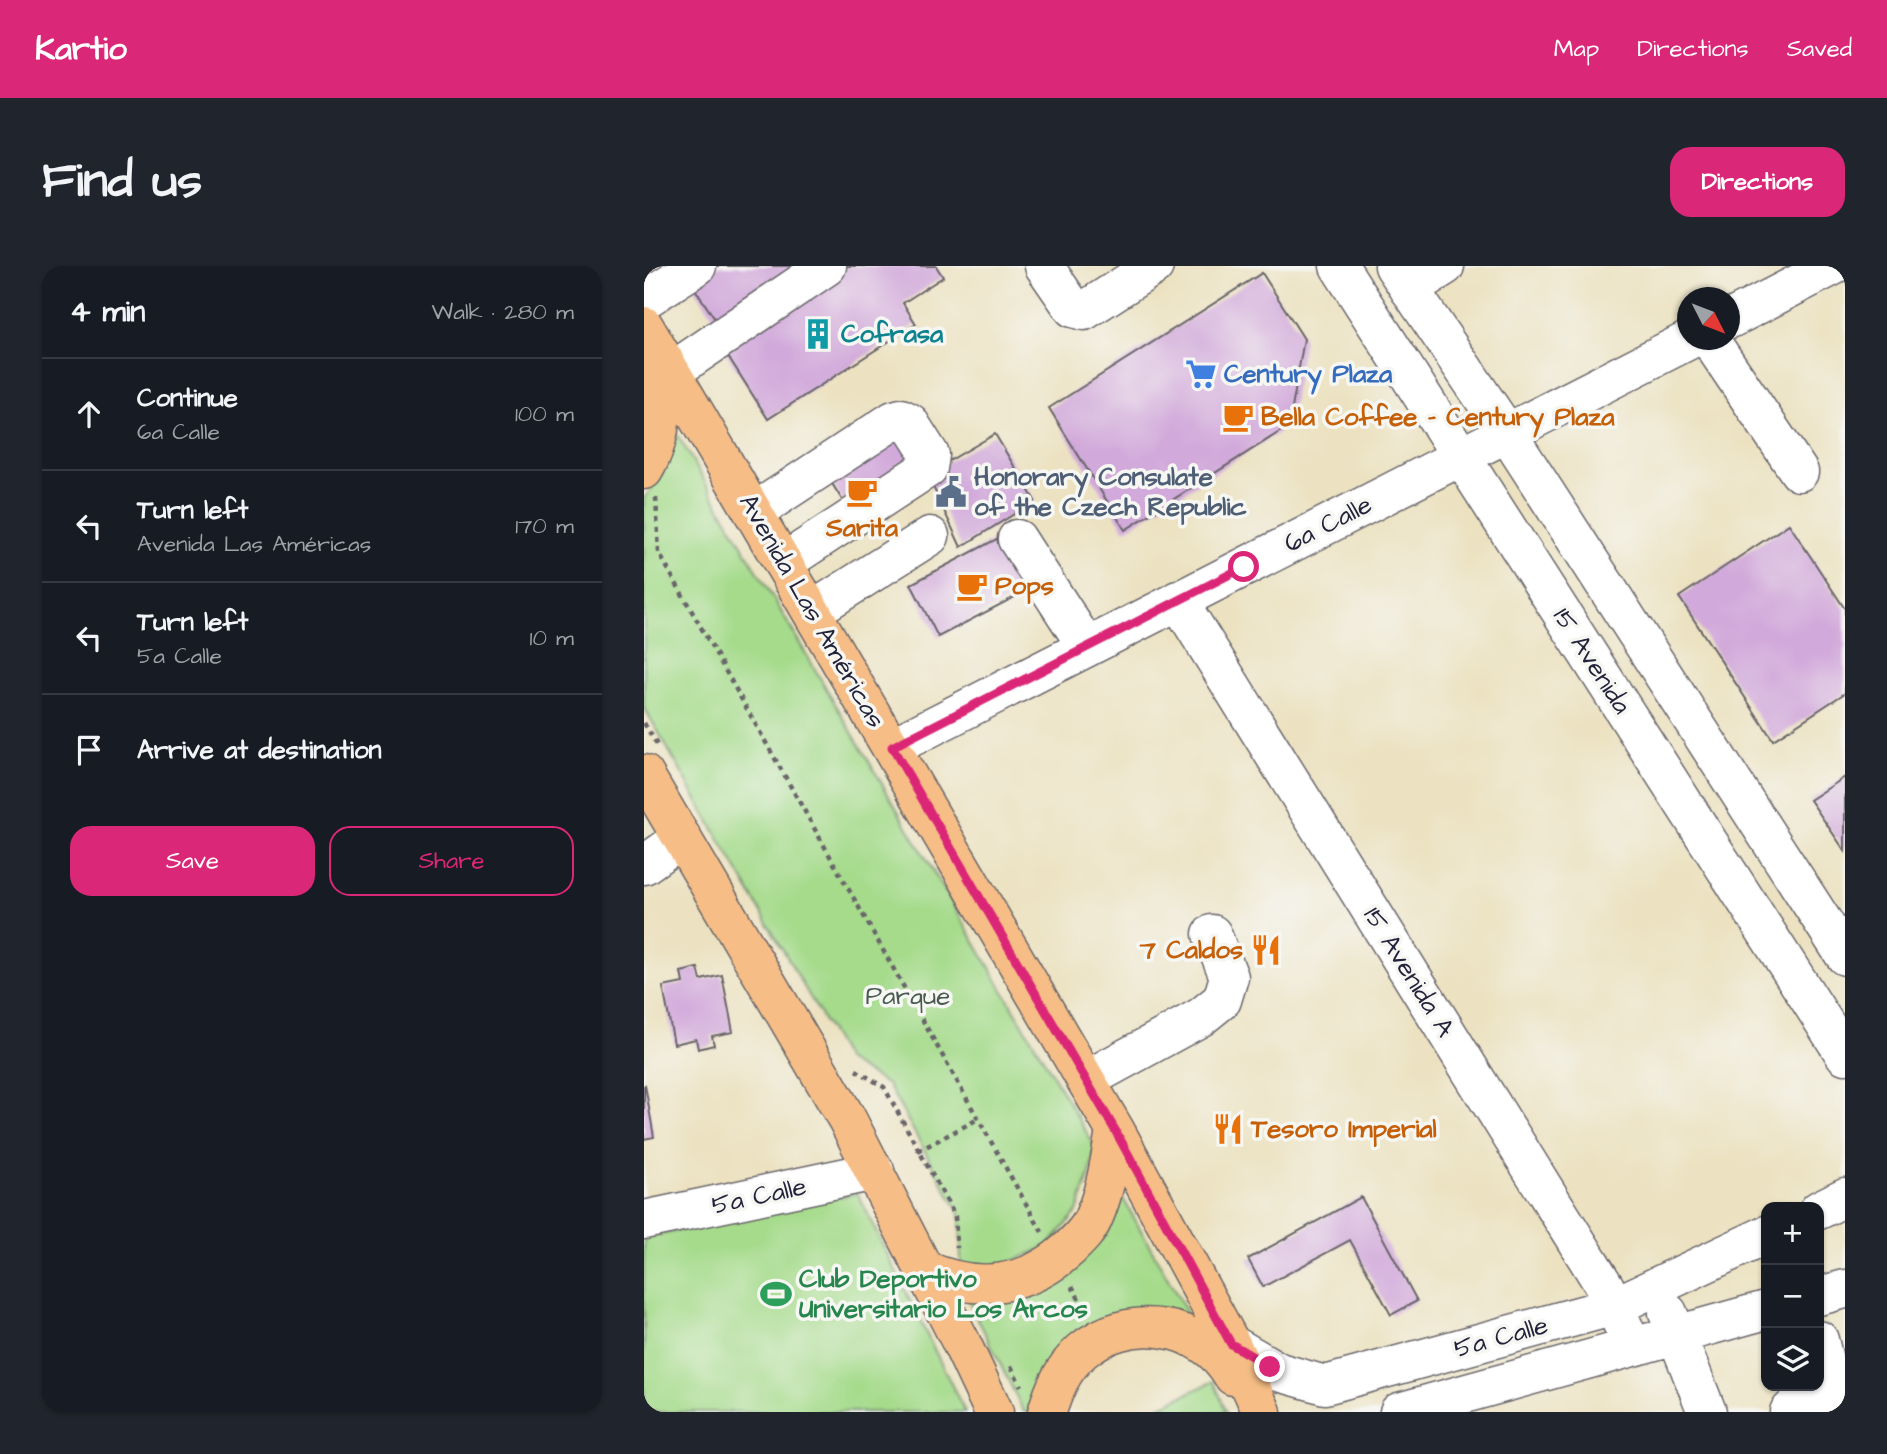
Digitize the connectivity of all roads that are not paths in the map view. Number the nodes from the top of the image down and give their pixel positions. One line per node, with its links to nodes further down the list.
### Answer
1 (697, 266): 9 (street)
2 (827, 266): 14 (street)
3 (1044, 266): 4 (street)
4 (1154, 266)
5 (1339, 266): 16 (street, 15 Avenida)
6 (1445, 266): 8 (street)
7 (1833, 266): 10 (street)
8 (1401, 277): 15 (street, 15 Avenida)
9 (644, 300)
10 (1740, 314)
11 (644, 327): 14 (main road, Avenida Las Américas); 17 (main road)
12 (1677, 346): 15 (street, 6a Calle)
13 (1717, 350): 18 (street)
14 (671, 372): 19 (main road, Avenida Las Américas)
15 (1507, 433): 16 (street, 6a Calle); 31 (street, 15 Avenida)
16 (1460, 457): 23 (street, 6a Calle); 32 (street, 15 Avenida)
17 (649, 462)
18 (1800, 472)
19 (754, 512): 22 (main road, Avenida Las Américas); 22 (street)
20 (930, 536): 24 (street)
21 (1017, 539): 25 (street)
22 (783, 563): 24 (main road, Avenida Las Américas)
23 (1178, 600): 25 (street, 6a Calle); 44 (street, 15 Avenida A)
24 (812, 611): 26 (main road, Avenida Las Américas)
25 (1087, 647): 26 (street, 6a Calle)
26 (892, 747): 33 (main road, Avenida Las Américas)
27 (644, 774): 28 (main road)
28 (682, 838): 29 (street); 35 (main road)
29 (644, 865)
30 (1212, 934): 33 (street)
31 (1845, 956)
32 (1845, 1055)
33 (1086, 1080): 34 (main road, Avenida Las Américas)
34 (1115, 1130): 40 (main road); 46 (main road, Avenida Las Américas)
35 (875, 1171): 38 (street, 5a Calle); 40 (main road)
36 (1845, 1197): 37 (street)
37 (1824, 1208)
38 (644, 1220)
39 (1761, 1237): 41 (street, 5a Calle)
40 (925, 1270): 52 (main road)
41 (1657, 1287): 44 (street, 5a Calle); 47 (street)
42 (1845, 1289): 43 (street)
43 (1824, 1295)
44 (1615, 1306): 48 (street, 15 Avenida A); 51 (street, 5a Calle)
45 (1761, 1311): 47 (street, 5a Calle)
46 (1225, 1334): 51 (street, 5a Calle); 54 (main road); 55 (main road, Avenida Las Américas)
47 (1676, 1335): 48 (street, 5a Calle); 57 (street)
48 (1633, 1347): 56 (street, 5a Calle)
49 (1824, 1353): 50 (street)
50 (1838, 1388): 58 (street)
51 (1316, 1399)
52 (994, 1412)
53 (1048, 1412): 54 (main road)
54 (1253, 1412)
55 (1262, 1412)
56 (1399, 1412)
57 (1707, 1412)
58 (1789, 1412)

